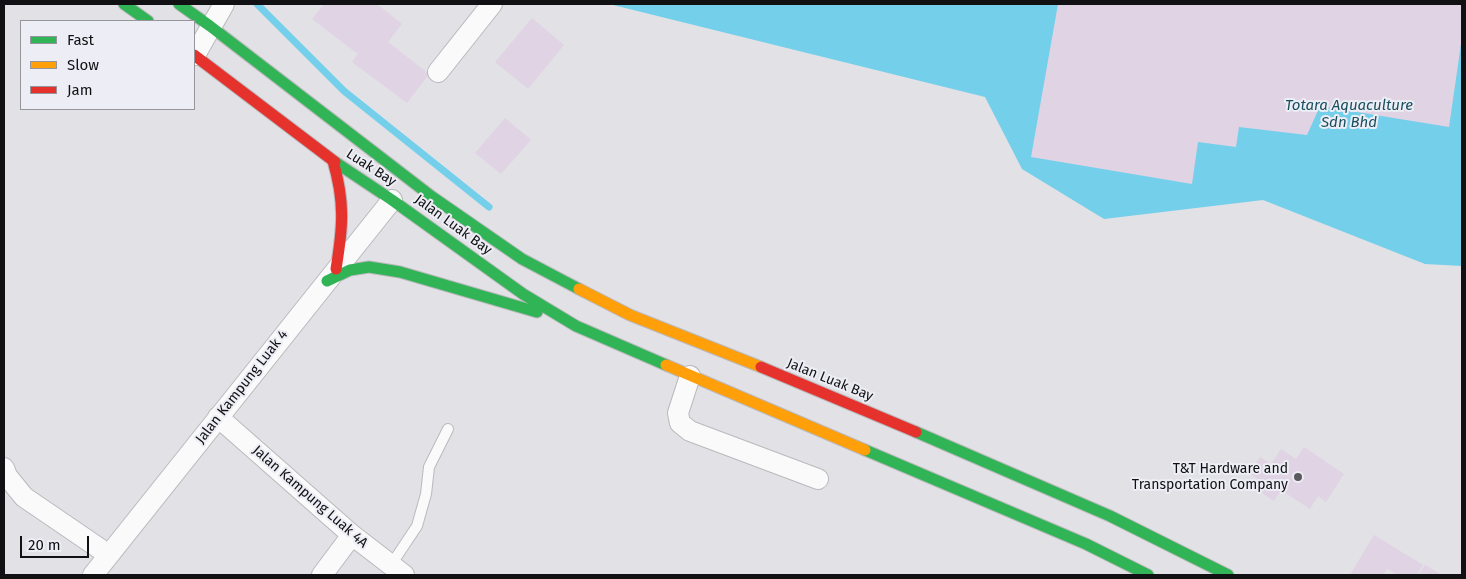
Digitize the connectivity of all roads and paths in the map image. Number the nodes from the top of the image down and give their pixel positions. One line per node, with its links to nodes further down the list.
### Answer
1 (124, 4): 5 (street)
2 (179, 4): 6 (street)
3 (224, 4): 6 (street)
4 (492, 4): 9 (street)
5 (147, 20)
6 (210, 26): 7 (street); 11 (street)
7 (195, 53)
8 (195, 56): 10 (street)
9 (438, 72)
10 (333, 161): 13 (street, Luak Bay); 14 (street)
11 (389, 165): 12 (street, Luak Bay); 13 (street)
12 (431, 196): 13 (street); 27 (street, Jalan Luak Bay)
13 (392, 200): 14 (street, Jalan Kampung Luak 4); 15 (street, Jalan Luak Bay)
14 (331, 275): 15 (street); 17 (street, Jalan Kampung Luak 4)
15 (576, 326): 16 (street, Jalan Luak Bay)
16 (690, 376): 20 (street); 26 (street, Jalan Luak Bay)
17 (218, 417): 21 (street, Jalan Kampung Luak 4A); 22 (street, Jalan Kampung Luak 4)
18 (448, 429): 23 (lane)
19 (4, 468): 22 (street)
20 (818, 479)
21 (352, 535): 23 (street, Jalan Kampung Luak 4A); 25 (street)
22 (109, 555): 24 (street, Jalan Kampung Luak 4)
23 (398, 570)
24 (93, 575)
25 (322, 575)
26 (1148, 575)
27 (1228, 575)

